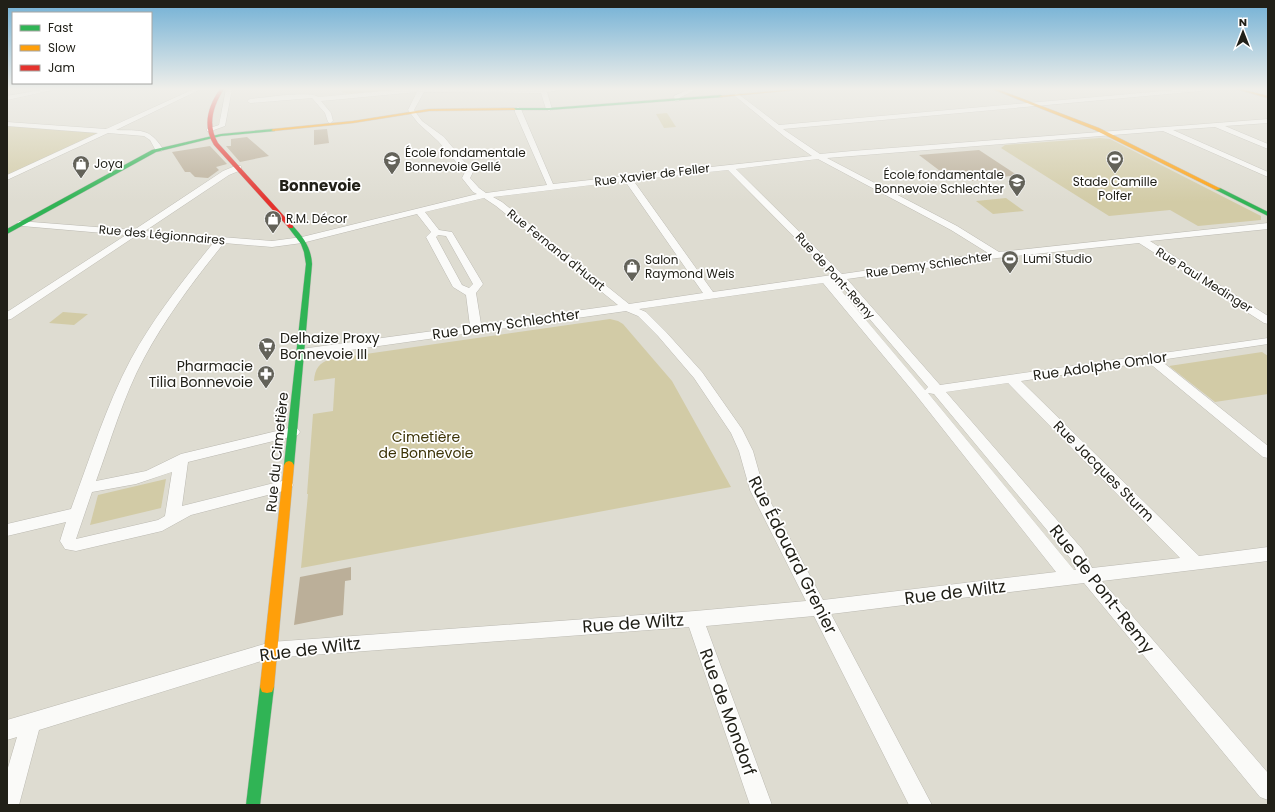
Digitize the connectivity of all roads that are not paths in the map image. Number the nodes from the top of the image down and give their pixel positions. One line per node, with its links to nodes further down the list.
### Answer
1 (48, 127): 13 (street)
2 (115, 127): 13 (street)
3 (211, 127): 14 (main road)
4 (220, 127): 14 (street)
5 (300, 127): 14 (main road)
6 (426, 127): 25 (street, Rue Fernand d'Huart)
7 (525, 127): 24 (street)
8 (777, 127): 18 (street)
9 (1089, 127): 15 (main road)
10 (1191, 127): 12 (street, Rue Xavier de Feller)
11 (1220, 127): 16 (street)
12 (1164, 129): 15 (street, Rue Xavier de Feller); 21 (street)
13 (106, 131): 17 (street); 22 (street)
14 (210, 133): 17 (main road); 20 (main road, Rue du Cimetière)
15 (1107, 134): 18 (street, Rue Xavier de Feller); 27 (main road)
16 (1268, 147)
17 (159, 149): 28 (main road)
18 (820, 157): 19 (street, Rue Xavier de Feller); 36 (street)
19 (729, 166): 23 (street, Rue Xavier de Feller); 37 (street, Rue de Pont-Remy)
20 (238, 168): 32 (street); 34 (main road, Rue du Cimetière)
21 (1265, 174)
22 (7, 178)
23 (627, 178): 25 (street, Rue Xavier de Feller); 39 (street)
24 (550, 183)
25 (485, 195): 26 (street, Rue Xavier de Feller); 40 (street, Rue Fernand d'Huart)
26 (420, 211): 31 (street); 34 (street, Rue des Légionnaires)
27 (1268, 214)
28 (22, 223): 30 (main road); 32 (street, Rue des Légionnaires)
29 (1268, 226): 35 (street, Rue Demy Schlechter)
30 (7, 232)
31 (436, 232): 38 (street); 38 (street)
32 (136, 233): 33 (street, Rue des Légionnaires); 41 (street)
33 (221, 240): 34 (street, Rue des Légionnaires); 54 (street)
34 (302, 240): 45 (main road, Rue du Cimetière)
35 (1141, 240): 36 (street, Rue Demy Schlechter); 42 (street, Rue Paul Medinger)
36 (997, 255): 37 (street, Rue Demy Schlechter)
37 (833, 278): 39 (street, Rue Demy Schlechter); 48 (street, Rue de Pont-Remy); 49 (street, Rue de Pont-Remy)
38 (471, 292): 43 (street)
39 (710, 295): 40 (street, Rue Demy Schlechter)
40 (627, 307): 43 (street, Rue Demy Schlechter); 61 (street, Rue Édouard Grenier)
41 (7, 317)
42 (1268, 321)
43 (476, 328): 45 (street, Rue Demy Schlechter)
44 (1266, 342): 46 (street, Rue Adolphe Omlor)
45 (301, 353): 50 (main road, Rue du Cimetière)
46 (1150, 358): 47 (street, Rue Adolphe Omlor); 51 (street)
47 (1012, 379): 48 (street, Rue Adolphe Omlor); 59 (street, Rue Jacques Sturm)
48 (937, 389): 49 (street); 60 (street, Rue de Pont-Remy)
49 (920, 392): 60 (street, Rue de Pont-Remy)
50 (293, 432): 52 (street); 53 (main road, Rue du Cimetière)
51 (1268, 453)
52 (181, 459): 54 (street); 56 (street)
53 (286, 485): 56 (street); 63 (main road, Rue du Cimetière)
54 (86, 488): 55 (street)
55 (76, 513): 56 (street); 57 (street)
56 (172, 519)
57 (7, 530)
58 (1268, 554): 59 (street, Rue de Wiltz)
59 (1196, 563): 60 (street, Rue de Wiltz)
60 (1078, 577): 61 (street, Rue de Wiltz); 66 (street, Rue de Pont-Remy)
61 (820, 608): 62 (street, Rue de Wiltz); 70 (street, Rue Édouard Grenier)
62 (695, 619): 63 (street, Rue de Wiltz); 69 (street, Rue de Mondorf)
63 (271, 650): 64 (street, Rue de Wiltz); 68 (main road, Rue du Cimetière)
64 (31, 723): 65 (street, Rue de Wiltz); 67 (street)
65 (7, 730)
66 (1268, 788)
67 (8, 805)
68 (253, 805)
69 (761, 805)
70 (921, 805)

